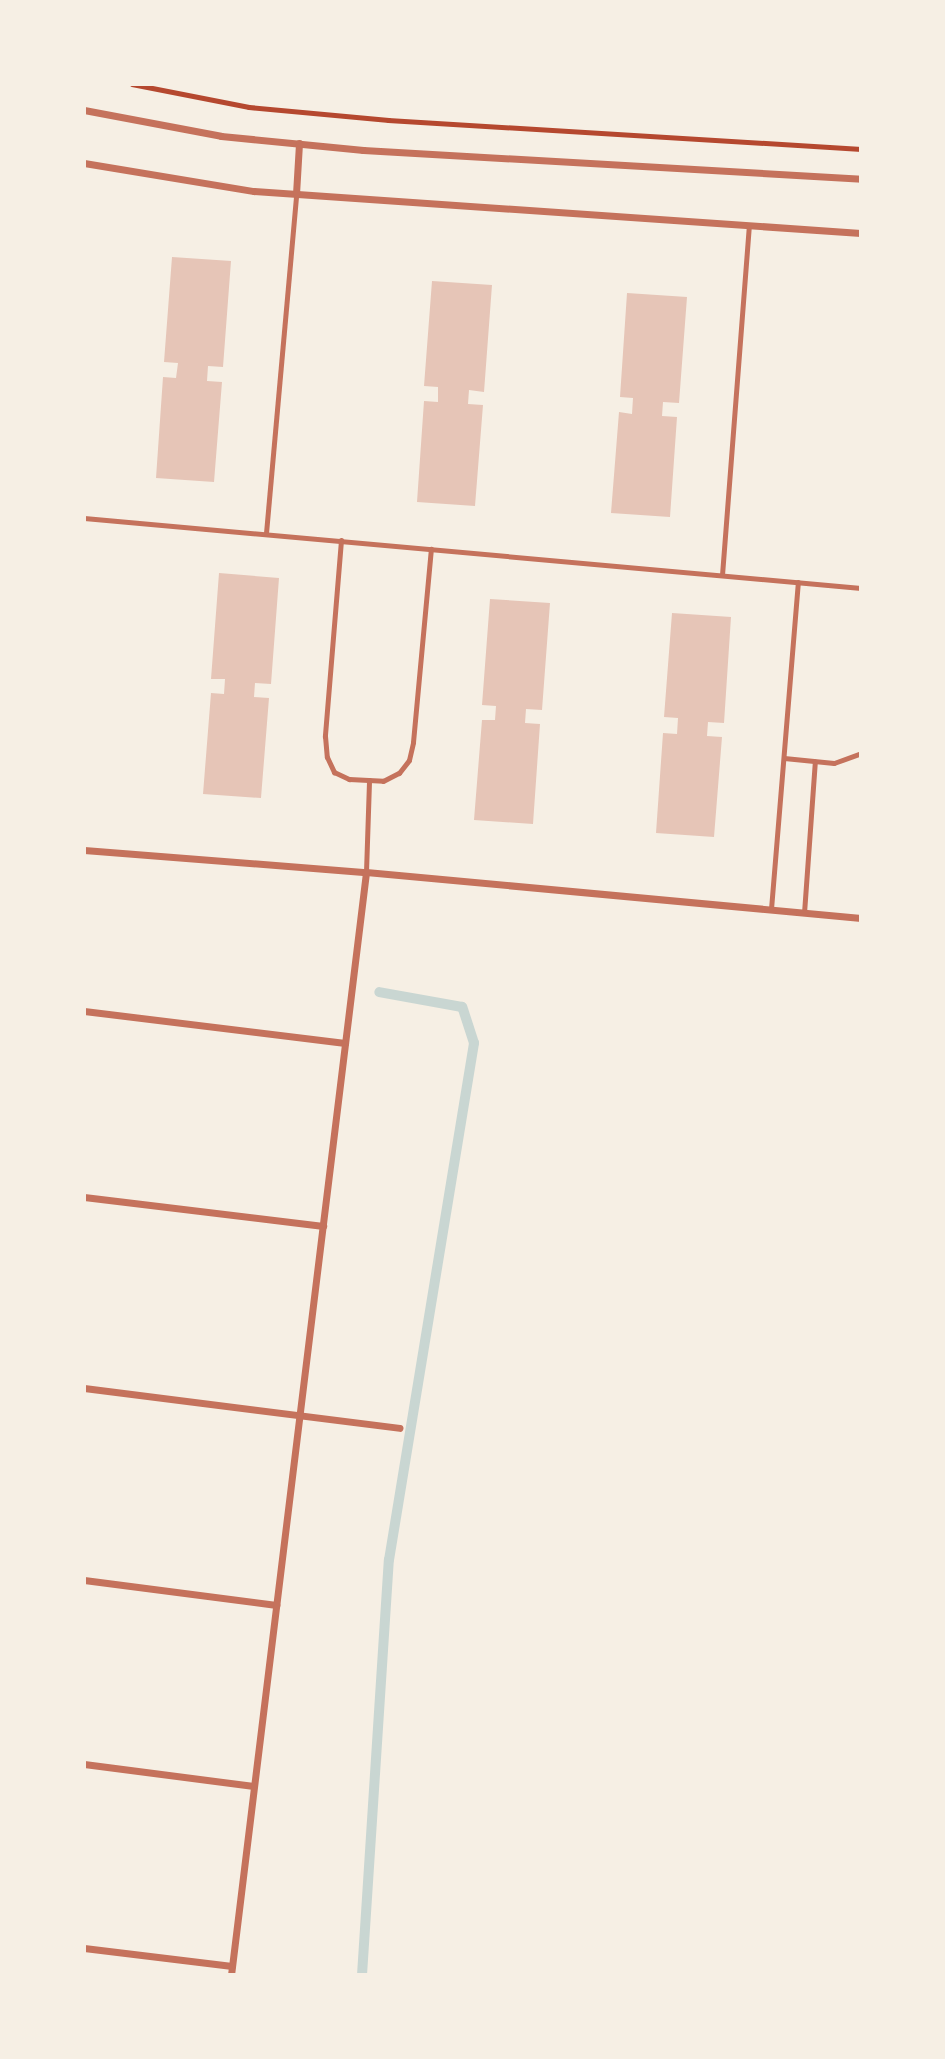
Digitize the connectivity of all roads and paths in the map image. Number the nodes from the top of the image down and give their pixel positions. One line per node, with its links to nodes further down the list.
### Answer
1 (132, 84): 4 (path)
2 (84, 110): 3 (street)
3 (299, 143): 6 (street); 7 (street)
4 (861, 149)
5 (84, 163): 7 (street)
6 (861, 179)
7 (296, 194): 8 (street); 11 (lane)
8 (749, 225): 9 (street); 14 (lane)
9 (861, 233)
10 (84, 518): 11 (lane)
11 (266, 533): 12 (lane)
12 (341, 540): 13 (lane); 20 (lane)
13 (431, 549): 14 (lane); 20 (lane)
14 (722, 575): 15 (lane)
15 (798, 582): 16 (lane); 18 (lane)
16 (861, 587)
17 (861, 753): 19 (lane)
18 (784, 758): 19 (lane); 23 (lane)
19 (815, 761): 24 (lane)
20 (369, 780): 22 (lane)
21 (84, 850): 22 (street)
22 (366, 872): 23 (street); 27 (street)
23 (771, 909): 24 (street)
24 (804, 912): 25 (street)
25 (861, 918)
26 (84, 1012): 27 (street)
27 (345, 1043): 29 (street)
28 (84, 1197): 29 (street)
29 (323, 1226): 31 (street)
30 (84, 1388): 31 (street)
31 (299, 1415): 32 (street); 34 (street)
32 (399, 1428)
33 (84, 1580): 34 (street)
34 (276, 1605): 36 (street)
35 (84, 1764): 36 (street)
36 (254, 1786): 38 (street)
37 (84, 1948): 38 (street)
38 (231, 1971)

